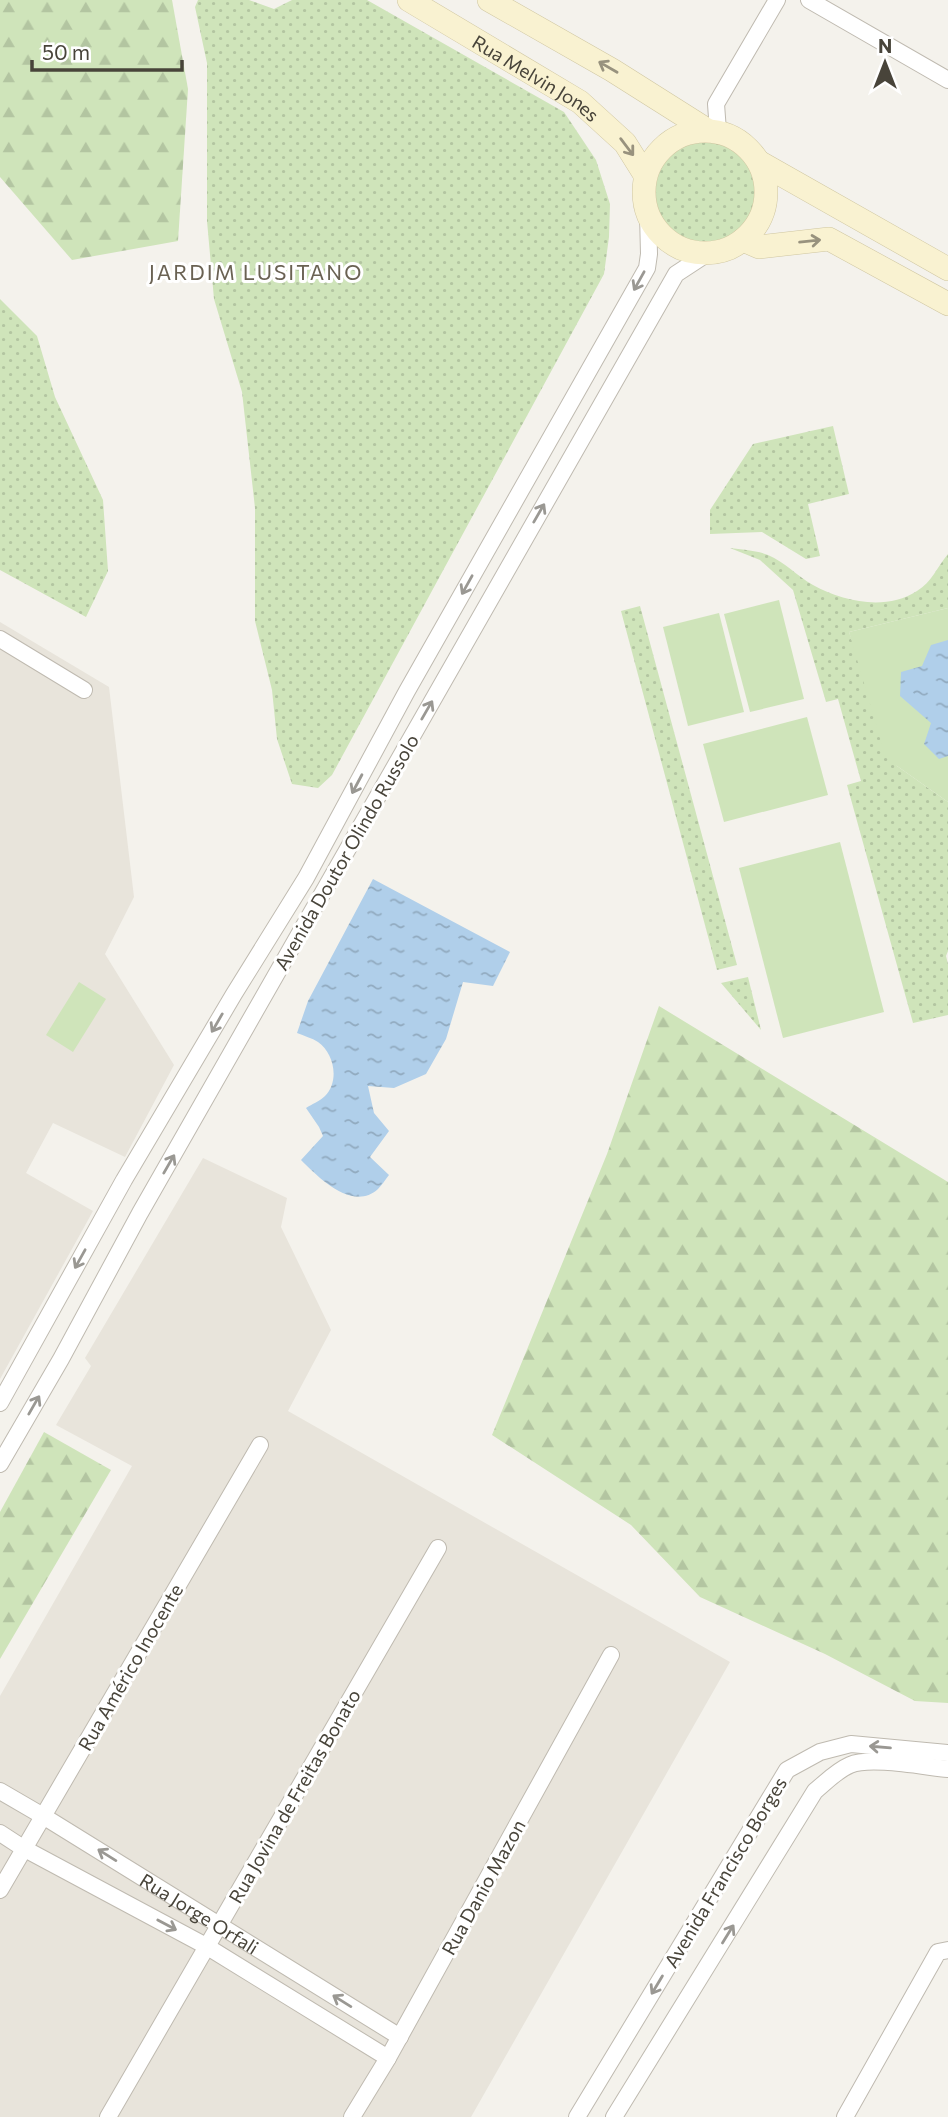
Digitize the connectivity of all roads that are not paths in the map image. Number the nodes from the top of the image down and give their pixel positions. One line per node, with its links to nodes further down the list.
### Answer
1 (409, 0): 8 (street, Rua Melvin Jones, one-way to 8)
2 (489, 0): 6 (street, one-way to 2)
3 (777, 0): 6 (street)
4 (808, 0): 5 (street)
5 (948, 80)
6 (713, 131): 7 (street); 8 (street)
7 (759, 162): 10 (street); 12 (street)
8 (645, 175): 9 (street)
9 (648, 215): 11 (street); 16 (street, Avenida Doutor Olindo Russolo, one-way to 16)
10 (743, 240): 11 (street); 13 (street, one-way to 13)
11 (708, 253): 17 (street, Avenida Doutor Olindo Russolo, one-way to 11)
12 (948, 269)
13 (948, 304)
14 (0, 639): 15 (street)
15 (84, 690)
16 (234, 994): 17 (street); 18 (street, Avenida Doutor Olindo Russolo, one-way to 18)
17 (257, 1008): 19 (street, Avenida Doutor Olindo Russolo, one-way to 17)
18 (124, 1180): 19 (street); 20 (street, Avenida Doutor Olindo Russolo)
19 (151, 1195): 21 (street, Avenida Doutor Olindo Russolo)
20 (114, 1200): 21 (street); 22 (street, Avenida Doutor Olindo Russolo, one-way to 22)
21 (140, 1213): 24 (street, Avenida Doutor Olindo Russolo, one-way to 21)
22 (0, 1403)
23 (260, 1445): 31 (street, Rua Américo Inocente)
24 (0, 1464)
25 (438, 1548): 35 (street, Rua Jovina de Freitas Bonato)
26 (611, 1655): 38 (street, Rua Danio Mazon)
27 (948, 1753): 28 (street, Avenida Francisco Borges)
28 (906, 1757): 29 (street, Avenida Francisco Borges); 42 (street, Avenida Francisco Borges, one-way to 42); 43 (street, Avenida Francisco Borges, one-way to 28)
29 (948, 1769)
30 (0, 1791): 31 (street, Rua Jorge Orfali)
31 (43, 1816): 33 (street, Rua Américo Inocente); 35 (street, Rua Jorge Orfali, one-way to 31)
32 (0, 1833): 33 (street, Rua Jorge Orfali)
33 (23, 1848): 34 (street, Rua Américo Inocente); 36 (street, Rua Jorge Orfali, one-way to 36)
34 (0, 1890)
35 (218, 1925): 36 (street, Rua Jovina de Freitas Bonato); 38 (street, Rua Jorge Orfali, one-way to 35)
36 (206, 1946): 39 (street, Rua Jorge Orfali); 40 (street, Rua Jovina de Freitas Bonato)
37 (943, 1951): 44 (street)
38 (400, 2036): 39 (street, Rua Danio Mazon)
39 (388, 2058): 41 (street, Rua Danio Mazon)
40 (108, 2117)
41 (352, 2117)
42 (577, 2117)
43 (614, 2117)
44 (845, 2117)

